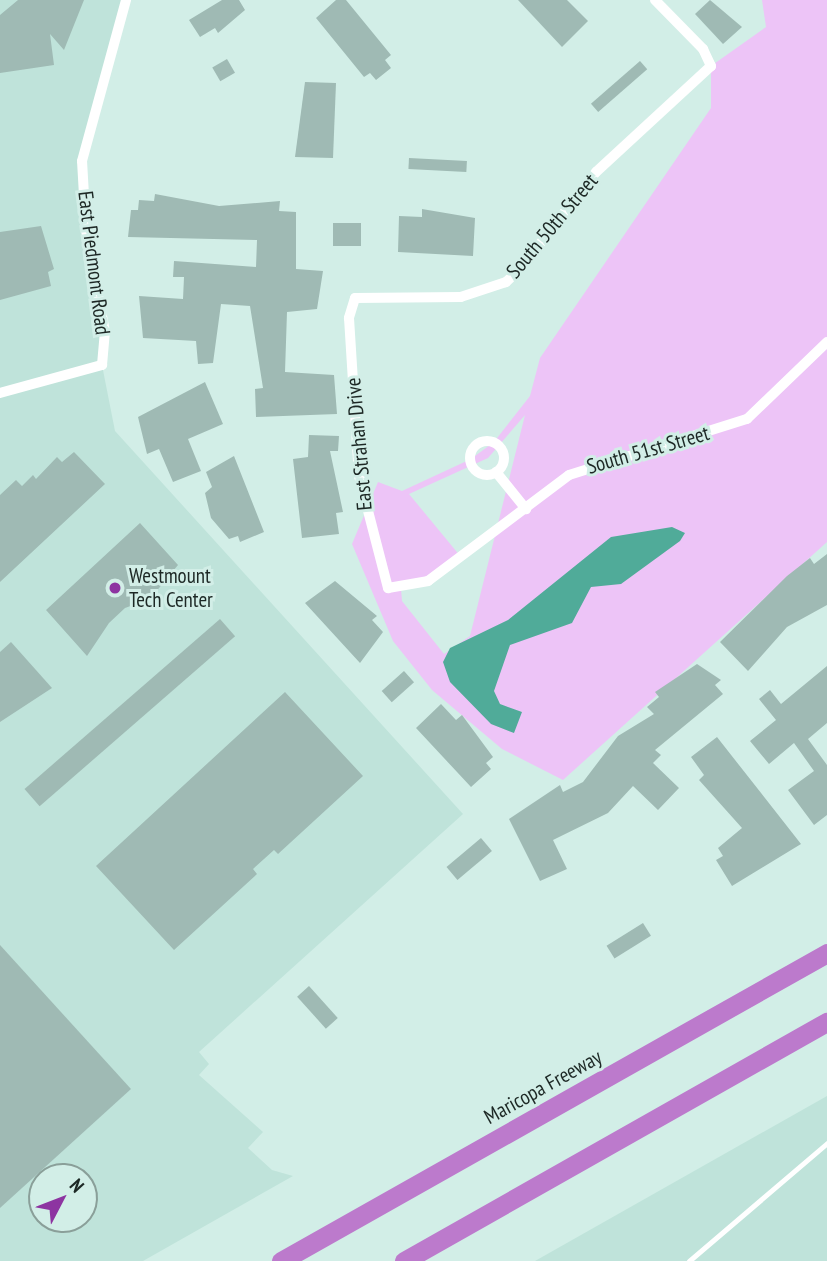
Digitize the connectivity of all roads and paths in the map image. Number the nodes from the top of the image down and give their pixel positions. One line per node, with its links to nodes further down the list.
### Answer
1 (126, 0): 5 (street, East Piedmont Road)
2 (655, 0): 3 (street, South 50th Street)
3 (355, 298): 8 (street, East Strahan Drive)
4 (827, 342): 7 (street, South 51st Street)
5 (0, 393)
6 (496, 472): 7 (street)
7 (526, 509): 8 (street, South 51st Street)
8 (388, 588)
9 (827, 953): 12 (highway, Maricopa Freeway)
10 (827, 1021): 13 (highway)
11 (827, 1143): 14 (lane)
12 (281, 1261)
13 (404, 1261)
14 (689, 1261)

